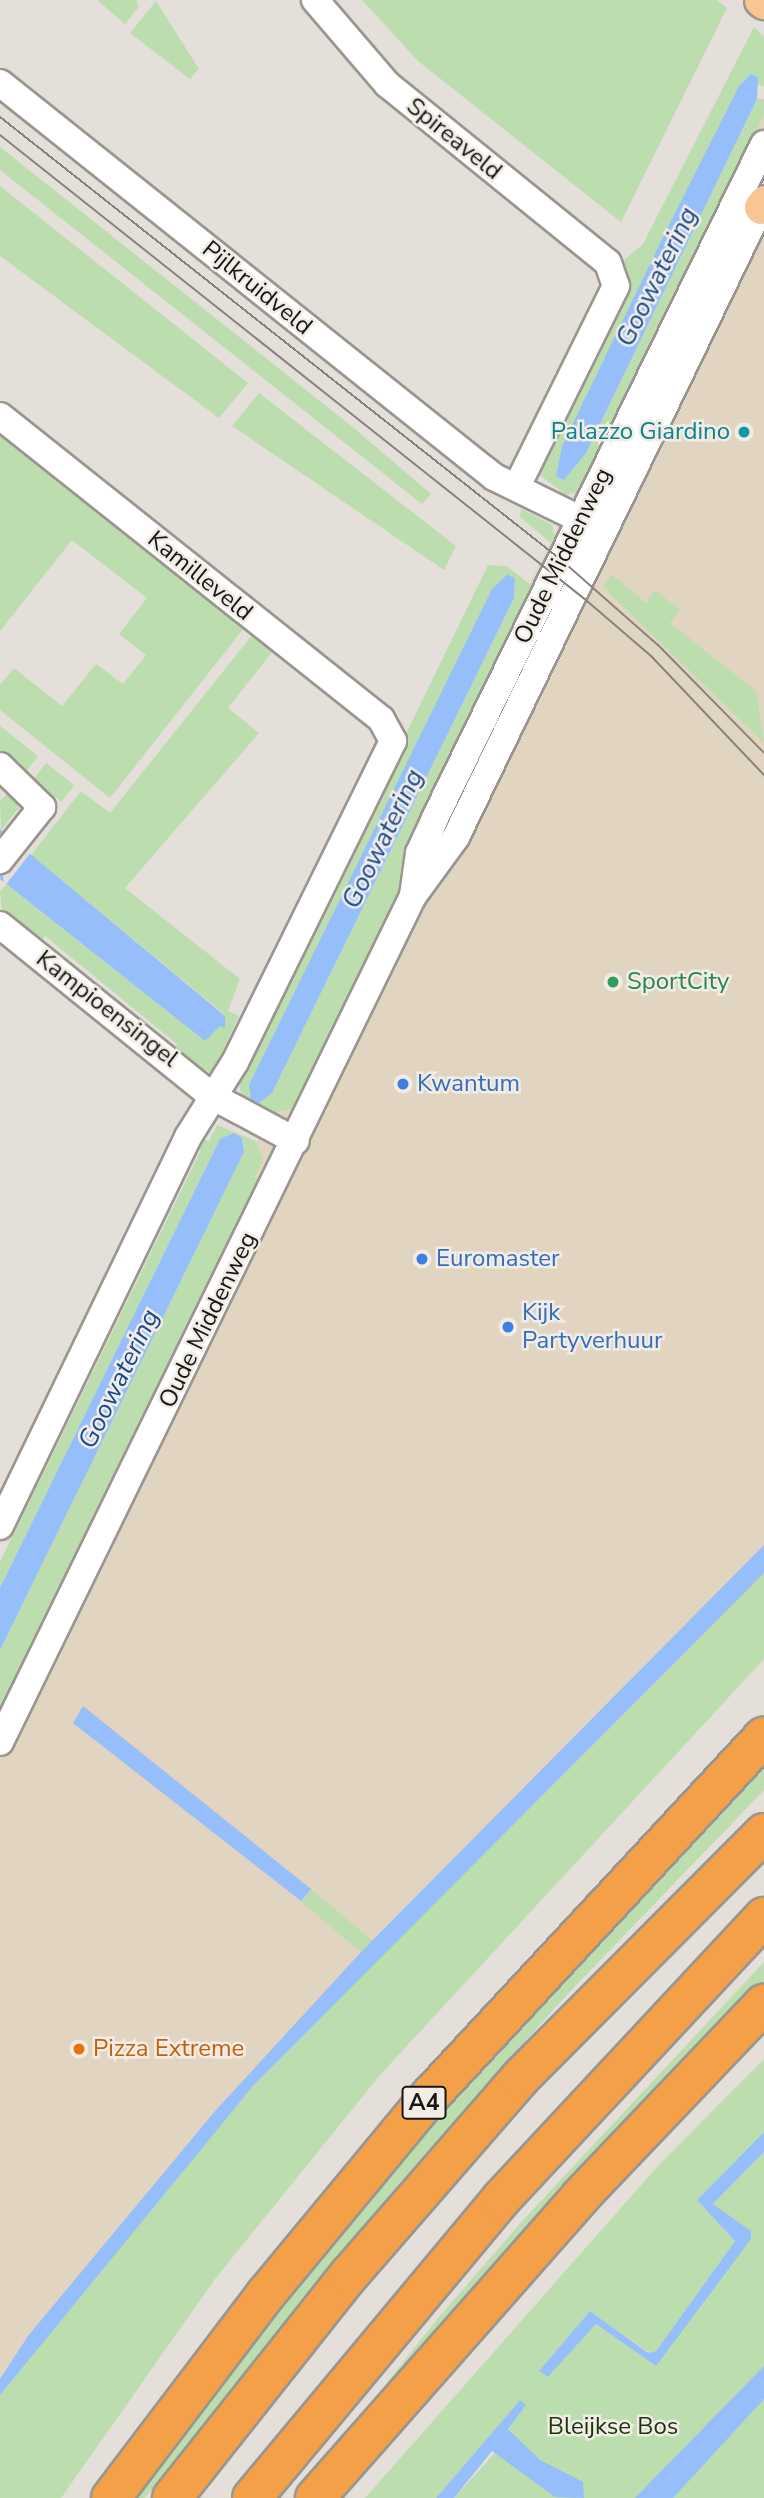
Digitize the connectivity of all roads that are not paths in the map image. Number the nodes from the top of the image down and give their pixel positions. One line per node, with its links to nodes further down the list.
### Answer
1 (315, 0): 6 (street, Spireaveld)
2 (0, 83): 6 (street, Pijlkruidveld)
3 (764, 144): 7 (street, Oude Middenweg)
4 (763, 203): 7 (street, Oude Middenweg)
5 (0, 416): 11 (street, Kamilleveld)
6 (518, 484): 7 (street, Pijlkruidveld)
7 (591, 524): 12 (street, Oude Middenweg)
8 (0, 766): 9 (street)
9 (0, 860)
10 (3, 935): 11 (street, Kampioensingel)
11 (212, 1096): 12 (street, Kampioensingel); 13 (street)
12 (296, 1141): 15 (street, Oude Middenweg)
13 (0, 1527)
14 (759, 1741): 19 (highway, A4)
15 (0, 1742)
16 (764, 1833): 20 (highway, A4)
17 (764, 1917): 21 (highway)
18 (764, 2004): 22 (highway)
19 (111, 2498)
20 (172, 2498)
21 (252, 2498)
22 (314, 2498)

